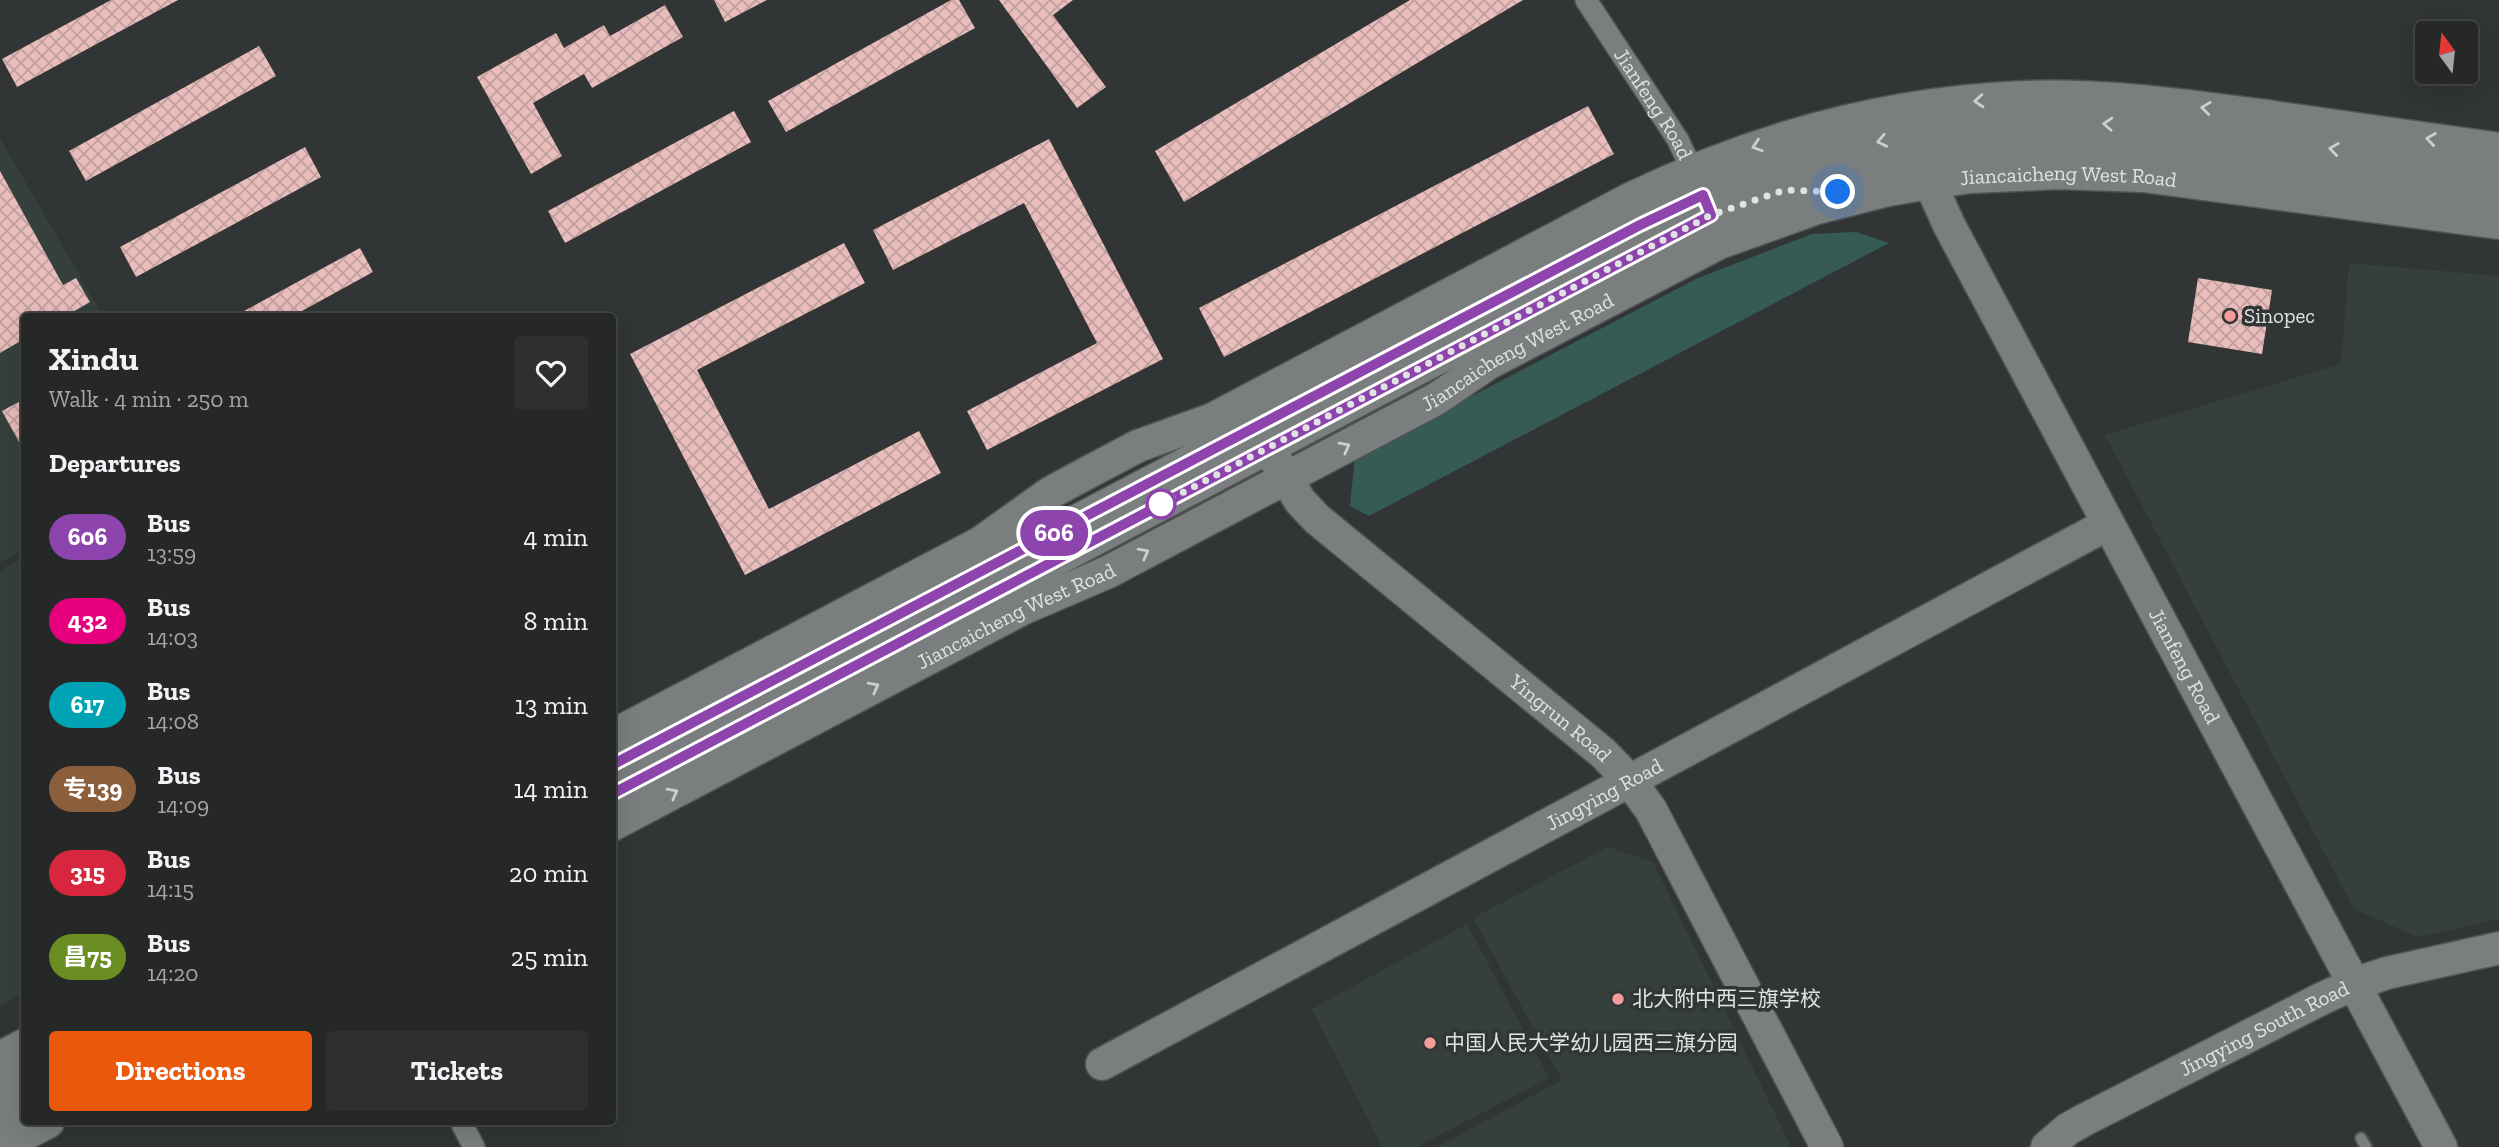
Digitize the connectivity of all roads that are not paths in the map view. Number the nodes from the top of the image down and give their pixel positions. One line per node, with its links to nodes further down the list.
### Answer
1 (1586, 0): 7 (street, Jianfeng Road)
2 (2499, 149): 7 (street, Jiancaicheng West Road, one-way to 7)
3 (2499, 171): 7 (street, Jiancaicheng West Road, one-way to 7)
4 (1930, 183): 5 (street, Jiancaicheng West Road); 9 (street, Jiancaicheng West Road); 12 (street, Jianfeng Road)
5 (1888, 190): 6 (street); 11 (street, Jiancaicheng West Road, one-way to 5)
6 (1778, 191): 7 (street, Jiancaicheng West Road); 8 (street, Jiancaicheng West Road)
7 (1702, 193): 10 (street, Jiancaicheng West Road); 13 (street, Jiancaicheng West Road)
8 (2499, 201)
9 (2499, 223)
10 (1263, 437): 11 (street, Yingrun Road); 14 (street, Jiancaicheng West Road); 16 (street, Jiancaicheng West Road)
11 (1285, 478): 15 (street, Yingrun Road); 17 (street, Jiancaicheng West Road, one-way to 11)
12 (2108, 524): 15 (street, Jingying Road); 19 (street, Jianfeng Road)
13 (616, 734)
14 (616, 763)
15 (1630, 781): 22 (street, Jingying Road); 31 (street, Yingrun Road)
16 (616, 792)
17 (616, 822)
18 (2499, 948): 19 (street, Jingying South Road)
19 (2354, 984): 32 (street, Jingying South Road); 33 (street, Jianfeng Road)
20 (21, 1047): 21 (street)
21 (0, 1058)
22 (1102, 1064)
23 (21, 1076): 24 (street)
24 (0, 1087)
25 (21, 1107): 26 (street)
26 (0, 1118)
27 (42, 1125): 29 (street)
28 (463, 1125): 30 (street)
29 (0, 1147)
30 (474, 1147)
31 (1827, 1147)
32 (2047, 1147)
33 (2441, 1147)

